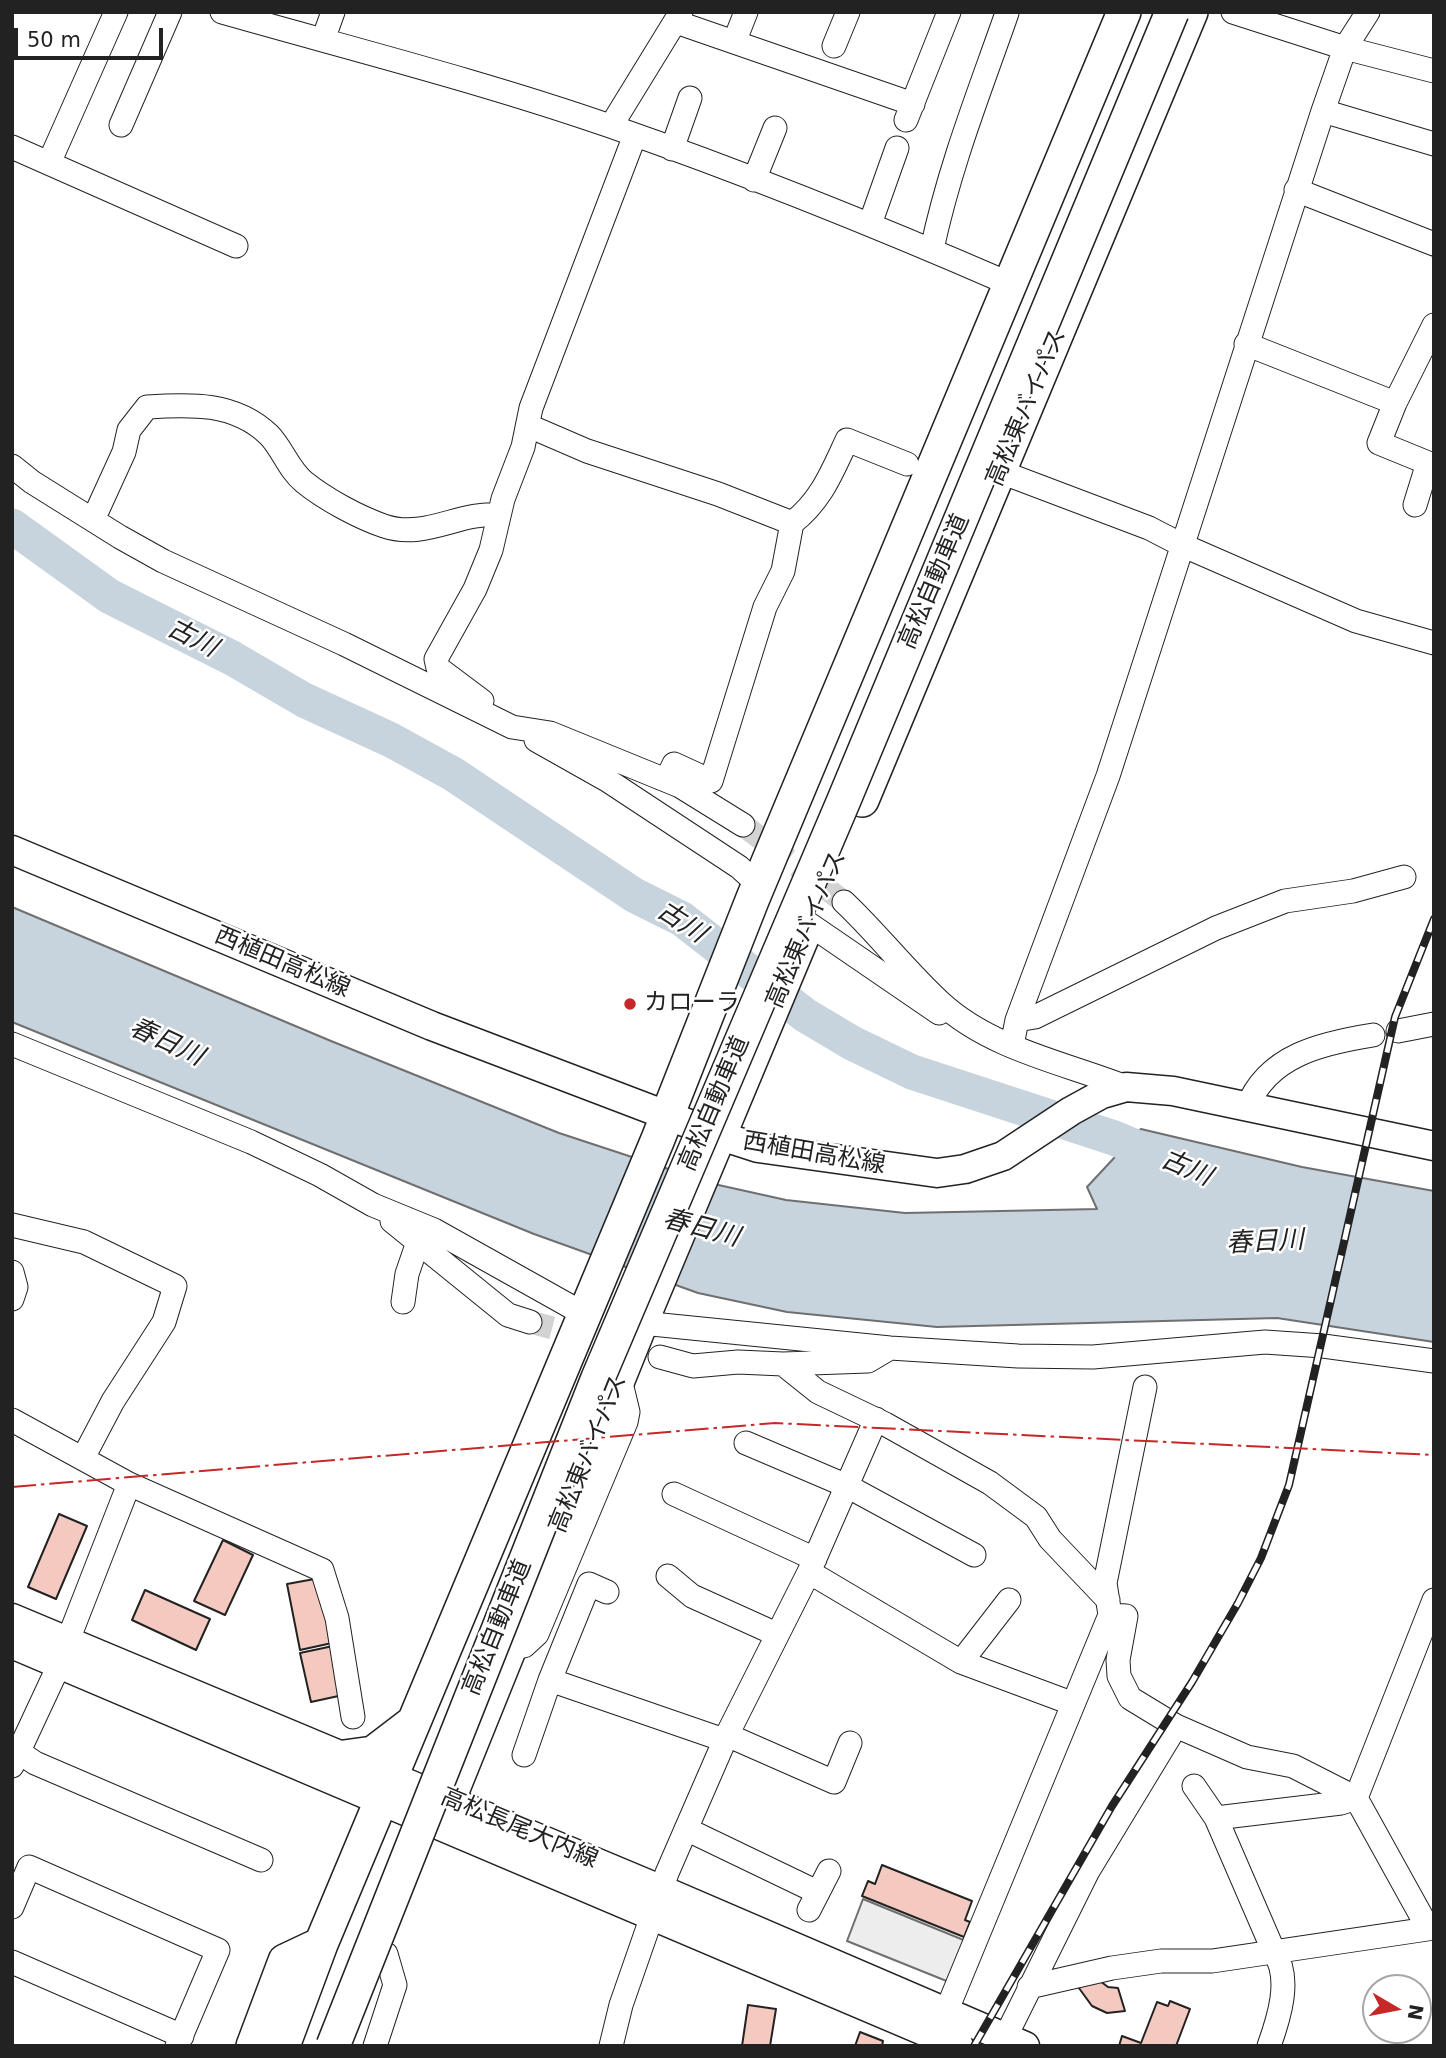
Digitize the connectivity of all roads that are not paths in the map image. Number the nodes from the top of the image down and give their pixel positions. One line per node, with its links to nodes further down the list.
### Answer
1 (116, 12): 31 (street)
2 (170, 12): 23 (street)
3 (222, 12): 16 (street)
4 (333, 12): 16 (street)
5 (746, 12): 17 (street)
6 (848, 12): 18 (street)
7 (949, 12): 17 (street)
8 (1124, 12): 38 (highway)
9 (1149, 12): 141 (highway, 高松自動車道)
10 (1172, 12): 142 (highway, 高松自動車道, bridge)
11 (1191, 12): 46 (highway, 高松東バイパス)
12 (1233, 12): 19 (street)
13 (1368, 12): 19 (street)
14 (1008, 13): 37 (street)
15 (679, 17): 17 (street); 24 (street)
16 (323, 40): 24 (street)
17 (735, 40)
18 (834, 46)
19 (1345, 48): 20 (street); 22 (street)
20 (1434, 71)
21 (690, 98): 30 (street)
22 (1323, 111): 27 (street); 33 (street)
23 (121, 125)
24 (611, 126): 26 (street)
25 (775, 128): 32 (street)
26 (635, 135): 30 (street); 42 (street)
27 (1434, 144)
28 (12, 147): 31 (street)
29 (897, 148): 34 (street)
30 (672, 149): 32 (street)
31 (49, 163): 36 (street)
32 (754, 180): 34 (street)
33 (1296, 190): 35 (street); 40 (street)
34 (870, 224): 37 (street)
35 (1434, 244)
36 (236, 246)
37 (932, 249): 38 (street)
38 (1010, 284): 60 (highway)
39 (1434, 325): 41 (street)
40 (1246, 344): 41 (street); 51 (street)
41 (1395, 403): 43 (street)
42 (529, 426): 49 (street); 50 (street)
43 (1431, 455): 47 (street)
44 (12, 463): 48 (street); 52 (street)
45 (907, 464): 50 (street)
46 (1001, 472): 51 (street); 62 (highway, 高松東バイパス)
47 (1415, 505)
48 (98, 509): 49 (street); 52 (street)
49 (499, 515): 54 (street)
50 (792, 523): 56 (street)
51 (1182, 545): 53 (street); 63 (street)
52 (149, 553): 54 (street)
53 (1434, 643)
54 (490, 716): 55 (street)
55 (512, 727): 56 (street); 60 (street)
56 (666, 780): 57 (street)
57 (743, 825)
58 (12, 850): 72 (main road, 西植田高松線)
59 (1404, 877): 63 (street)
60 (756, 892): 72 (highway)
61 (844, 902): 66 (street)
62 (806, 930): 66 (street); 74 (highway, 高松東バイパス)
63 (1017, 1020): 69 (street)
64 (1434, 1024): 65 (street)
65 (1398, 1031)
66 (986, 1033): 69 (street)
67 (1373, 1035): 71 (street)
68 (12, 1044): 75 (street)
69 (1012, 1045): 70 (street)
70 (1114, 1090): 71 (main road); 74 (main road, 西植田高松線)
71 (1247, 1108): 73 (main road)
72 (662, 1128): 74 (main road, 西植田高松線); 81 (highway)
73 (1434, 1146)
74 (716, 1147): 82 (highway, 高松東バイパス)
75 (373, 1205): 77 (street); 81 (street)
76 (12, 1225): 92 (street)
77 (418, 1242): 80 (street); 83 (street)
78 (12, 1272): 79 (street)
79 (12, 1299)
80 (403, 1302)
81 (589, 1303): 112 (highway)
82 (645, 1315): 84 (street); 122 (highway, 高松東バイパス)
83 (530, 1322)
84 (890, 1348): 86 (street); 87 (street)
85 (660, 1357): 87 (street)
86 (1434, 1361)
87 (783, 1364): 89 (street)
88 (1145, 1387): 102 (street)
89 (876, 1419): 94 (street); 102 (street)
90 (12, 1420): 92 (street)
91 (746, 1443): 94 (street)
92 (83, 1458): 93 (street)
93 (129, 1484): 107 (street); 111 (street)
94 (846, 1486): 96 (street); 97 (street)
95 (674, 1494): 97 (street)
96 (974, 1555)
97 (812, 1566): 104 (street); 108 (street)
98 (668, 1576): 104 (street)
99 (607, 1592): 109 (street)
100 (1009, 1600): 108 (street)
101 (1434, 1600): 105 (street)
102 (1109, 1607): 110 (street); 113 (street)
103 (12, 1618): 107 (main road, 高松長尾大内線)
104 (776, 1634): 114 (street)
105 (1427, 1634): 121 (street)
106 (12, 1644): 107 (main road, 高松長尾大内線)
107 (63, 1652): 117 (main road, 高松長尾大内線); 118 (street); 120 (main road, 高松長尾大内線)
108 (961, 1662): 110 (street)
109 (550, 1680): 114 (street); 116 (street)
110 (1071, 1703): 135 (street)
111 (353, 1717)
112 (415, 1720): 117 (highway); 120 (highway)
113 (1176, 1726): 121 (street); 134 (street)
114 (725, 1737): 115 (street); 124 (street)
115 (850, 1743)
116 (524, 1755)
117 (344, 1756): 120 (main road, 高松長尾大内線)
118 (16, 1759): 125 (street)
119 (1194, 1786): 123 (street)
120 (387, 1789): 122 (main road, 高松長尾大内線); 130 (highway)
121 (1356, 1798): 123 (street); 129 (street)
122 (443, 1812): 127 (main road, 高松長尾大内線); 132 (highway, 高松東バイパス)
123 (1216, 1818): 131 (street)
124 (686, 1829): 126 (street); 127 (street)
125 (261, 1860)
126 (829, 1871)
127 (658, 1903): 135 (main road, 高松長尾大内線); 136 (main road, 高松長尾大内線); 145 (street)
128 (12, 1907): 137 (street)
129 (1431, 1928): 131 (street)
130 (321, 1944): 139 (highway); 140 (highway)
131 (1274, 1952): 134 (street); 147 (street)
132 (386, 1954): 143 (highway, 高松東バイパス); 144 (street)
133 (12, 1962): 137 (street)
134 (1029, 1987): 138 (street)
135 (946, 2012): 138 (main road, 高松長尾大内線)
136 (918, 2038): 146 (main road, 高松長尾大内線)
137 (180, 2041)
138 (1010, 2043)
139 (253, 2046)
140 (283, 2046)
141 (310, 2046)
142 (332, 2046)
143 (350, 2046)
144 (375, 2046)
145 (611, 2046)
146 (959, 2046)
147 (1269, 2046)

